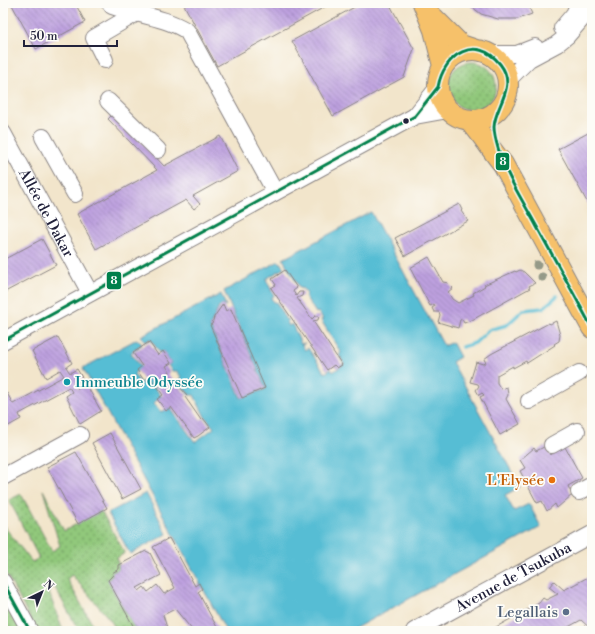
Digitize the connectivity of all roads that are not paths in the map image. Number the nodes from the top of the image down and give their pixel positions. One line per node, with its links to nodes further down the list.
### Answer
1 (110, 3): 4 (street)
2 (587, 6): 5 (street); 8 (street)
3 (425, 7): 5 (main road); 7 (main road)
4 (135, 14): 6 (street); 19 (street)
5 (482, 52): 7 (main road); 8 (main road)
6 (105, 60)
7 (443, 66): 9 (main road)
8 (507, 81): 12 (main road)
9 (438, 87): 11 (main road); 13 (street)
10 (108, 101): 17 (street)
11 (448, 110): 13 (street); 14 (main road)
12 (497, 110): 14 (main road); 18 (main road)
13 (415, 116): 19 (street)
14 (469, 120): 18 (main road)
15 (3, 133): 21 (street, Allée de Dakar)
16 (43, 137): 20 (street)
17 (158, 150)
18 (503, 164): 22 (main road)
19 (275, 192): 21 (street)
20 (75, 194)
21 (90, 293): 23 (street)
22 (592, 328)
23 (3, 341)
24 (579, 373): 25 (street)
25 (529, 401)
26 (577, 431): 28 (street)
27 (80, 435): 29 (street)
28 (552, 445)
29 (3, 477)
30 (592, 534): 33 (street, Avenue de Tsukuba)
31 (3, 582): 32 (street)
32 (30, 631)
33 (414, 631)

